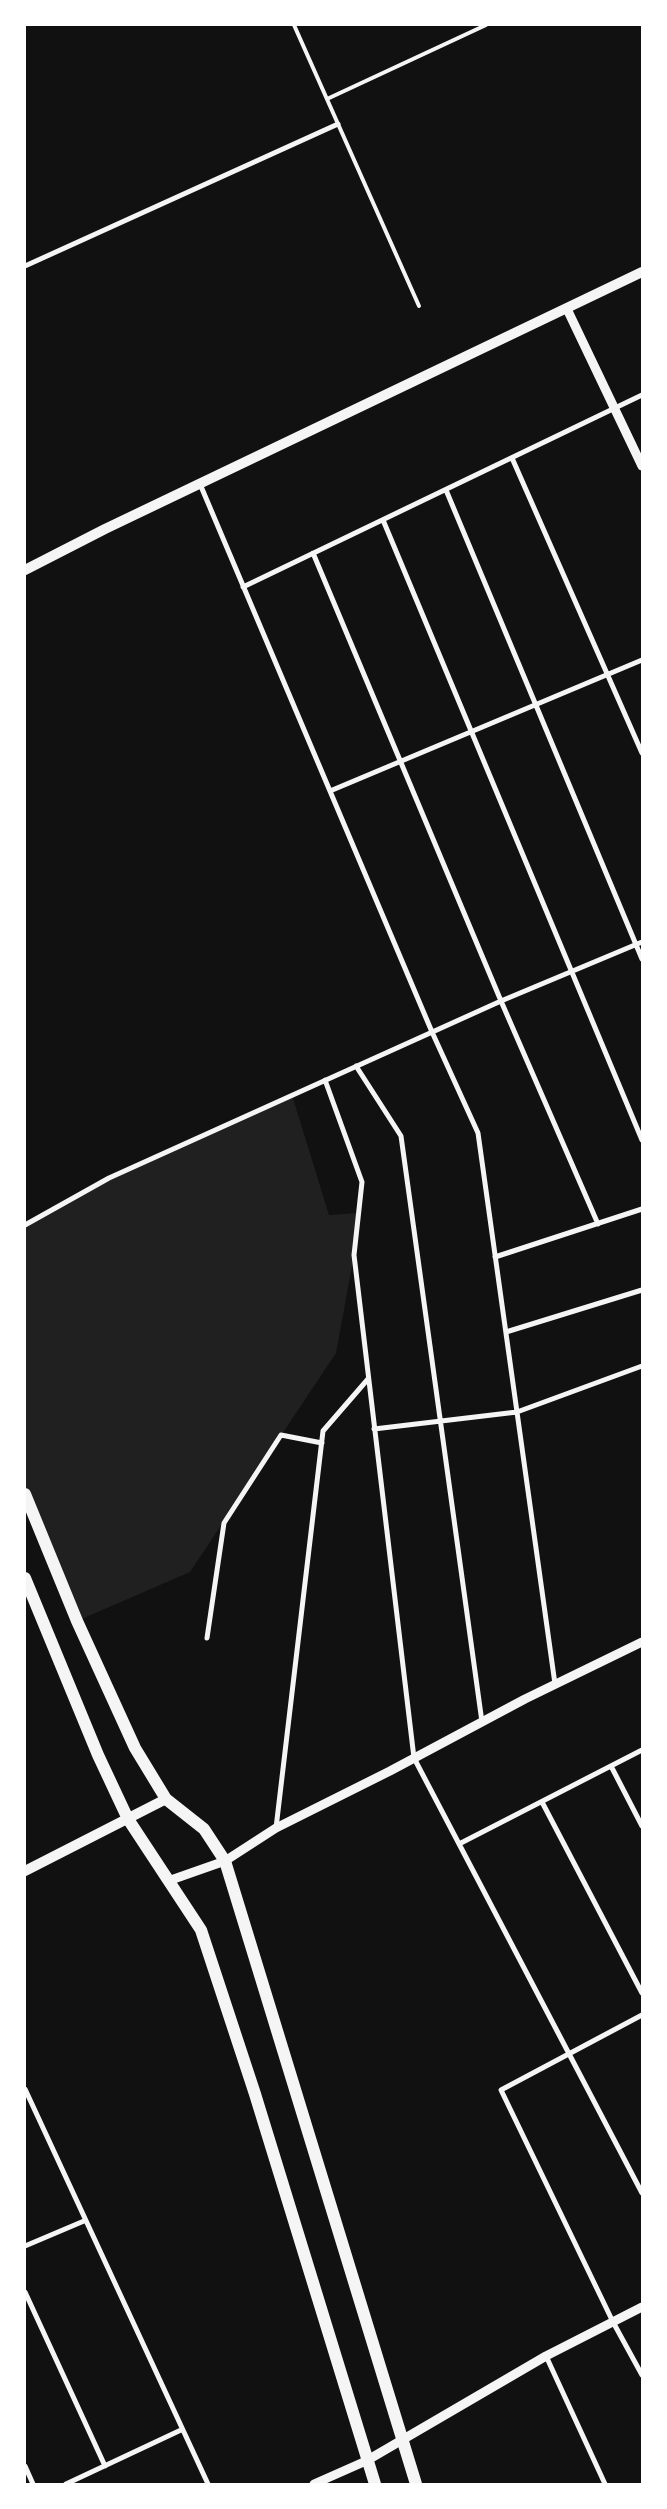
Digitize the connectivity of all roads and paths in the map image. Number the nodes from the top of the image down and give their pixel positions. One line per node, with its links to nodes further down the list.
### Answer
1 (294, 25): 3 (lane)
2 (486, 25): 3 (lane)
3 (327, 99): 4 (lane)
4 (338, 124): 5 (street); 7 (lane)
5 (25, 266)
6 (642, 272): 8 (main road)
7 (420, 306)
8 (567, 309): 10 (street); 13 (main road)
9 (642, 395): 10 (street)
10 (616, 408): 11 (street); 12 (street)
11 (512, 458): 14 (street); 20 (street)
12 (642, 466)
13 (200, 484): 17 (main road); 18 (street)
14 (446, 490): 15 (street); 21 (street)
15 (383, 520): 16 (street); 22 (street)
16 (313, 553): 18 (street); 24 (street)
17 (25, 570)
18 (243, 587): 25 (street)
19 (642, 660): 20 (street)
20 (607, 674): 21 (street); 23 (street)
21 (536, 704): 22 (street); 27 (street)
22 (471, 731): 24 (street); 29 (street)
23 (642, 753)
24 (401, 761): 25 (street); 30 (street)
25 (330, 791): 31 (street)
26 (642, 942): 27 (street)
27 (636, 944): 28 (street); 29 (street)
28 (642, 959)
29 (571, 971): 30 (street); 34 (street)
30 (501, 1001): 31 (street); 36 (street)
31 (432, 1032): 32 (street); 38 (street)
32 (356, 1066): 33 (street); 44 (street)
33 (325, 1080): 37 (street); 42 (street)
34 (642, 1140)
35 (642, 1209): 36 (street)
36 (598, 1224): 38 (street)
37 (25, 1225)
38 (495, 1257): 40 (street)
39 (642, 1290): 40 (street)
40 (506, 1332): 43 (street)
41 (642, 1366): 43 (street)
42 (368, 1379): 45 (street); 46 (street)
43 (517, 1412): 44 (street); 51 (street)
44 (440, 1421): 45 (street); 52 (street)
45 (374, 1429): 54 (street)
46 (322, 1443): 49 (street); 60 (street)
47 (25, 1494): 56 (main road)
48 (25, 1578): 58 (main road)
49 (207, 1638)
50 (642, 1642): 51 (street)
51 (555, 1684): 52 (street)
52 (482, 1722): 54 (street)
53 (642, 1750): 55 (street)
54 (414, 1758): 60 (street); 61 (street)
55 (611, 1766): 57 (street); 59 (street)
56 (166, 1799): 58 (main road); 62 (main road)
57 (542, 1802): 61 (street); 65 (street)
58 (128, 1819): 63 (main road); 64 (main road)
59 (642, 1826)
60 (276, 1828): 62 (street)
61 (459, 1844): 67 (street)
62 (224, 1861): 64 (street); 78 (main road)
63 (25, 1871)
64 (168, 1881): 79 (main road)
65 (642, 1992)
66 (642, 2015): 67 (street)
67 (568, 2053): 69 (street); 74 (street)
68 (25, 2089): 70 (street)
69 (642, 2193)
70 (84, 2221): 71 (street); 77 (street)
71 (25, 2246)
72 (25, 2292): 81 (street)
73 (642, 2307): 74 (street)
74 (613, 2322): 75 (street); 76 (street)
75 (546, 2356): 78 (street); 88 (street)
76 (642, 2375)
77 (182, 2430): 81 (street); 84 (street)
78 (402, 2439): 79 (street); 87 (main road)
79 (366, 2461): 85 (street); 86 (main road)
80 (25, 2466): 82 (street)
81 (105, 2466): 83 (street)
82 (33, 2484)
83 (66, 2484)
84 (208, 2484)
85 (314, 2484)
86 (375, 2484)
87 (416, 2484)
88 (605, 2484)

